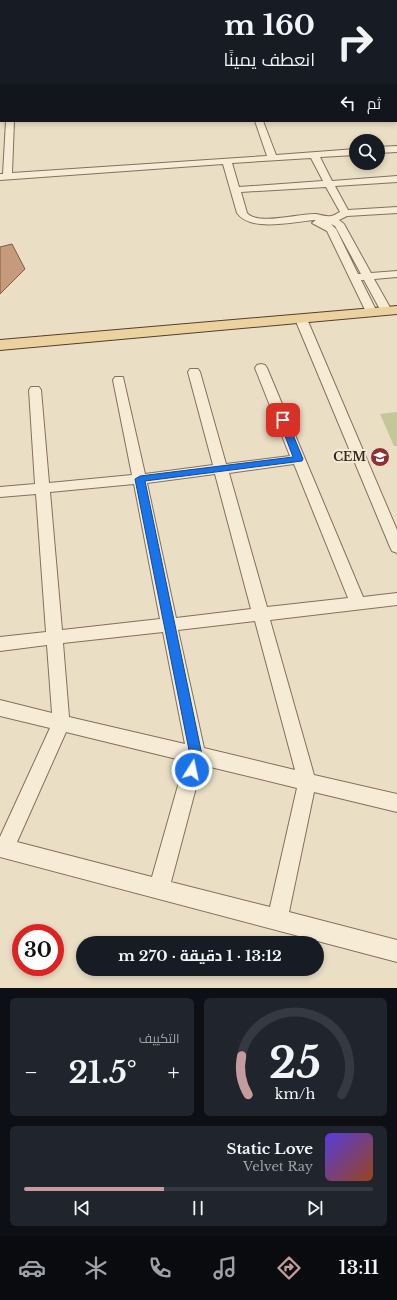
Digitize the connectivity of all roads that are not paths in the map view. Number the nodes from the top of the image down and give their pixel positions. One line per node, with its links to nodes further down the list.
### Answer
1 (10, 122): 9 (street)
2 (259, 122): 7 (street)
3 (397, 149): 4 (street)
4 (385, 150)
5 (349, 152): 6 (street)
6 (314, 155): 7 (street); 11 (street)
7 (273, 159): 8 (street)
8 (222, 162): 9 (street); 12 (street); 15 (street)
9 (4, 177)
10 (397, 179): 11 (street)
11 (329, 184): 12 (street); 14 (street)
12 (236, 190): 15 (street)
13 (397, 210): 14 (street)
14 (345, 213): 15 (street)
15 (328, 222): 17 (street); 18 (street)
16 (397, 274): 17 (street)
17 (368, 277): 18 (street); 19 (street)
18 (354, 278): 19 (street)
19 (385, 311): 20 (main road)
20 (301, 319): 21 (main road); 31 (street)
21 (0, 345)
22 (262, 368): 26 (street)
23 (194, 372): 27 (street)
24 (119, 380): 28 (street)
25 (35, 390): 29 (street)
26 (299, 459): 27 (street); 33 (street)
27 (221, 469): 28 (street); 34 (street)
28 (140, 479): 29 (street); 35 (street)
29 (43, 488): 30 (street); 36 (street)
30 (0, 492)
31 (397, 547)
32 (397, 599): 33 (street)
33 (358, 604): 34 (street)
34 (261, 614): 35 (street); 41 (street)
35 (170, 624): 36 (street); 40 (street)
36 (54, 638): 37 (street); 39 (street)
37 (0, 644)
38 (0, 708): 39 (street)
39 (61, 723): 40 (street); 43 (street)
40 (196, 755): 41 (street); 44 (street)
41 (307, 782): 42 (street); 45 (street)
42 (397, 803)
43 (2, 848): 44 (street)
44 (159, 888): 45 (street)
45 (277, 920): 46 (street)
46 (397, 951)

